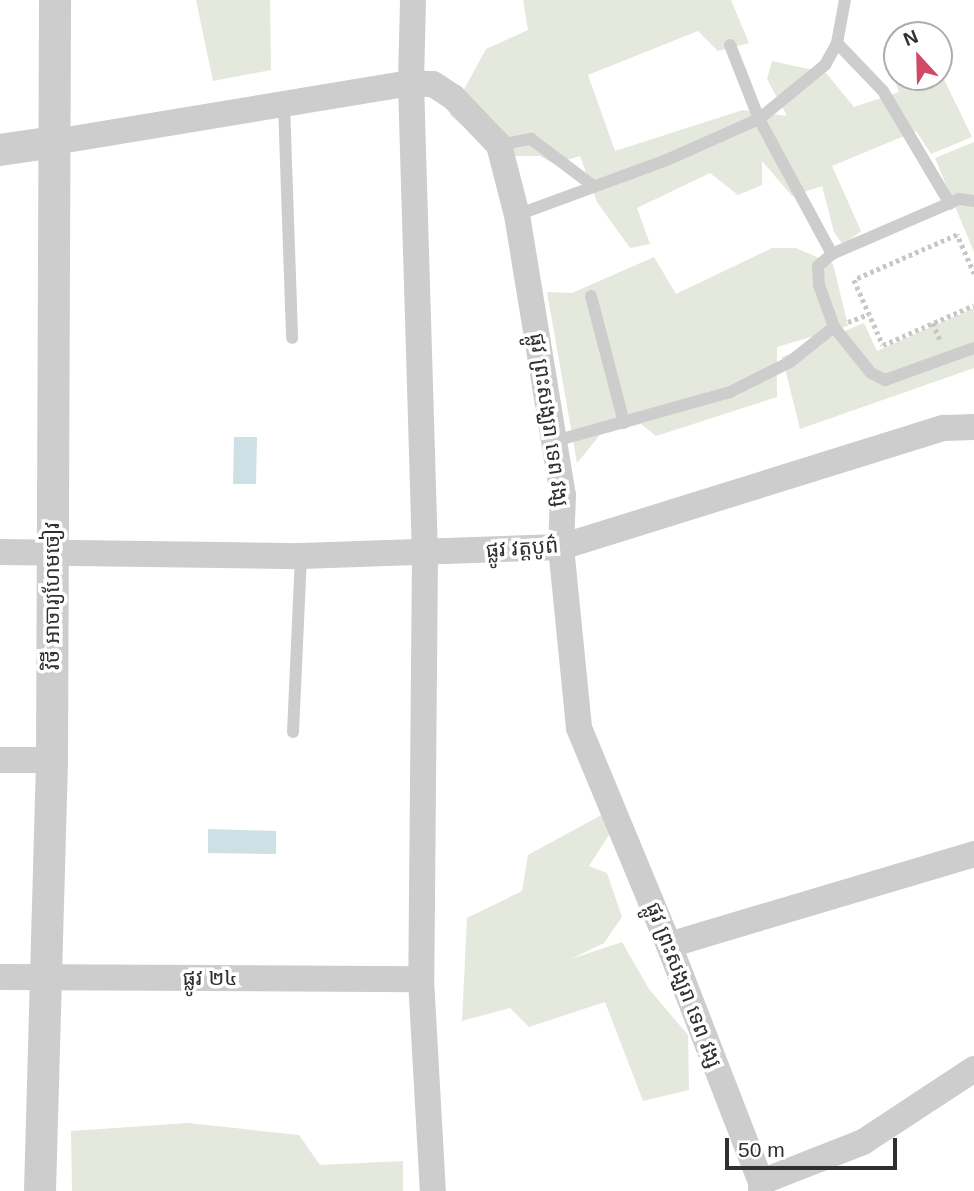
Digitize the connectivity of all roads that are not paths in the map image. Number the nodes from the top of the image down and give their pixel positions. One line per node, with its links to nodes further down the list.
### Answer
1 (54, 0): 9 (street, វិថី អាចារ្យហែមចៀវ)
2 (413, 0): 6 (street)
3 (845, 0): 4 (lane)
4 (838, 43): 8 (lane); 14 (lane)
5 (730, 45): 8 (lane)
6 (411, 82): 7 (street, ផ្លូវ ព្រះសង្ឃរា ទេព វង្ស); 10 (street, ផ្លូវ ព្រះសង្ឃរា ទេព វង្ស); 27 (street)
7 (284, 104): 9 (street, ផ្លូវ ព្រះសង្ឃរា ទេព វង្ស); 19 (lane)
8 (759, 119): 12 (lane); 16 (lane)
9 (54, 142): 11 (street, ផ្លូវ ព្រះសង្ឃរា ទេព វង្ស); 26 (street, វិថី អាចារ្យហែមចៀវ)
10 (499, 145): 12 (lane); 15 (street, ផ្លូវ ព្រះសង្ឃរា ទេព វង្ស)
11 (0, 150)
12 (592, 185): 15 (lane)
13 (974, 201): 14 (lane)
14 (950, 204): 16 (lane)
15 (517, 215): 23 (street, ផ្លូវ ព្រះសង្ឃរា ទេព វង្ស)
16 (832, 254): 18 (lane)
17 (591, 296): 21 (lane)
18 (834, 327): 20 (lane); 21 (lane)
19 (292, 338)
20 (974, 348)
21 (624, 423): 23 (lane)
22 (974, 427): 24 (street, ផ្លូវ វត្តបូព៌)
23 (555, 441): 24 (street, ផ្លូវ ព្រះសង្ឃរា ទេព វង្ស)
24 (561, 547): 27 (street, ផ្លូវ វត្តបូព៌); 33 (street, ផ្លូវ ព្រះសង្ឃរា ទេព វង្ស)
25 (0, 552): 26 (street, ផ្លូវ វត្តបូព៌)
26 (53, 552): 28 (street, ផ្លូវ វត្តបូព៌); 31 (street, វិថី អាចារ្យហែមចៀវ)
27 (425, 554): 28 (street, ផ្លូវ វត្តបូព៌); 36 (street)
28 (301, 556): 29 (lane)
29 (293, 733)
30 (0, 760): 31 (street)
31 (52, 760): 35 (street, វិថី អាចារ្យហែមចៀវ)
32 (974, 854): 33 (street)
33 (670, 945): 38 (street, ផ្លូវ ព្រះសង្ឃរា ទេព វង្ស)
34 (0, 977): 35 (street, ផ្លូវ ២៤)
35 (43, 977): 36 (street, ផ្លូវ ២៤); 39 (street, វិថី អាចារ្យហែមចៀវ)
36 (421, 979): 40 (street)
37 (974, 1069): 38 (street)
38 (761, 1186)
39 (40, 1191)
40 (433, 1191)

